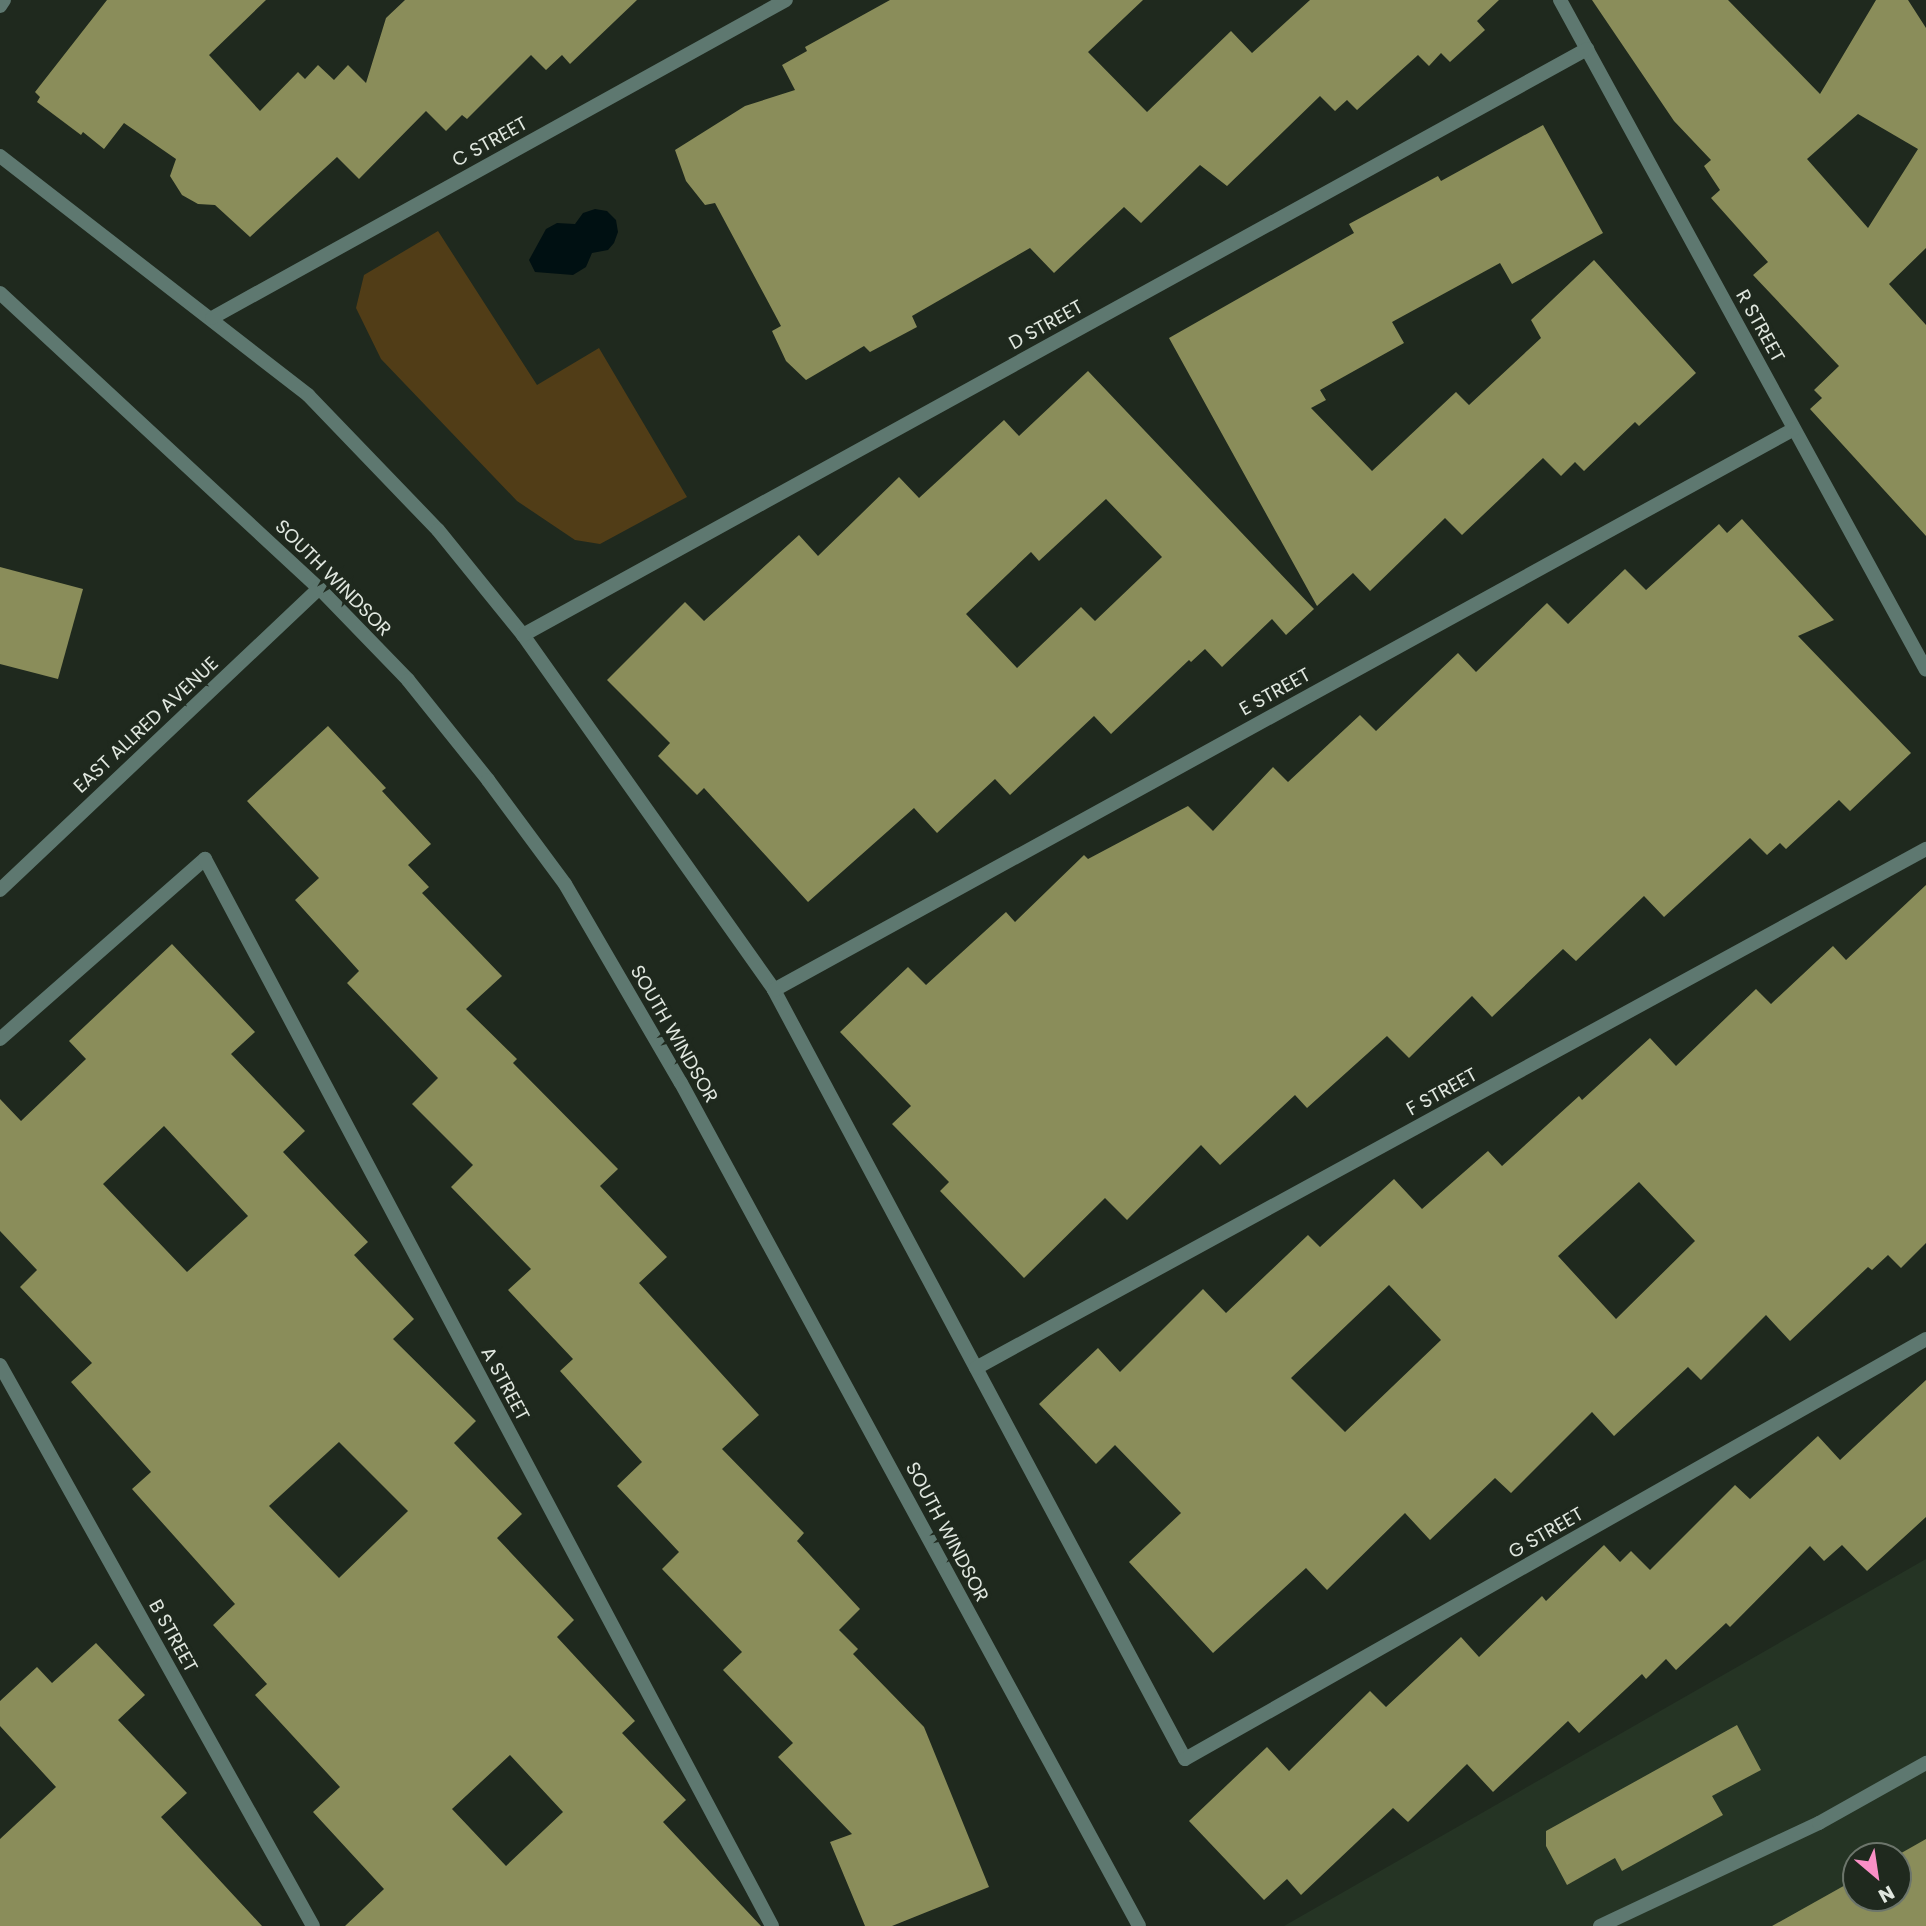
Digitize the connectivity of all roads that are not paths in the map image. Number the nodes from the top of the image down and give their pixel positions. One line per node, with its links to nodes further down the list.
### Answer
1 (4, 0): 4 (street)
2 (786, 0): 8 (street, C STREET)
3 (1560, 0): 5 (street, R STREET)
4 (0, 6)
5 (1587, 49): 9 (street, R STREET); 11 (street, D STREET)
6 (0, 156): 8 (street)
7 (0, 293): 10 (street, SOUTH WINDSOR)
8 (212, 318): 11 (street)
9 (1794, 429): 12 (street, R STREET); 15 (street, E STREET)
10 (319, 588): 14 (street, EAST ALLRED AVENUE); 23 (street, SOUTH WINDSOR)
11 (523, 635): 15 (street)
12 (1926, 670)
13 (1926, 849): 19 (street, F STREET)
14 (0, 890)
15 (774, 990): 19 (street)
16 (0, 1039): 22 (street, A STREET)
17 (1926, 1339): 19 (street, G STREET)
18 (0, 1365): 21 (street, B STREET)
19 (976, 1368)
20 (1926, 1763): 24 (street)
21 (313, 1926)
22 (772, 1926)
23 (1139, 1926)
24 (1601, 1926)

